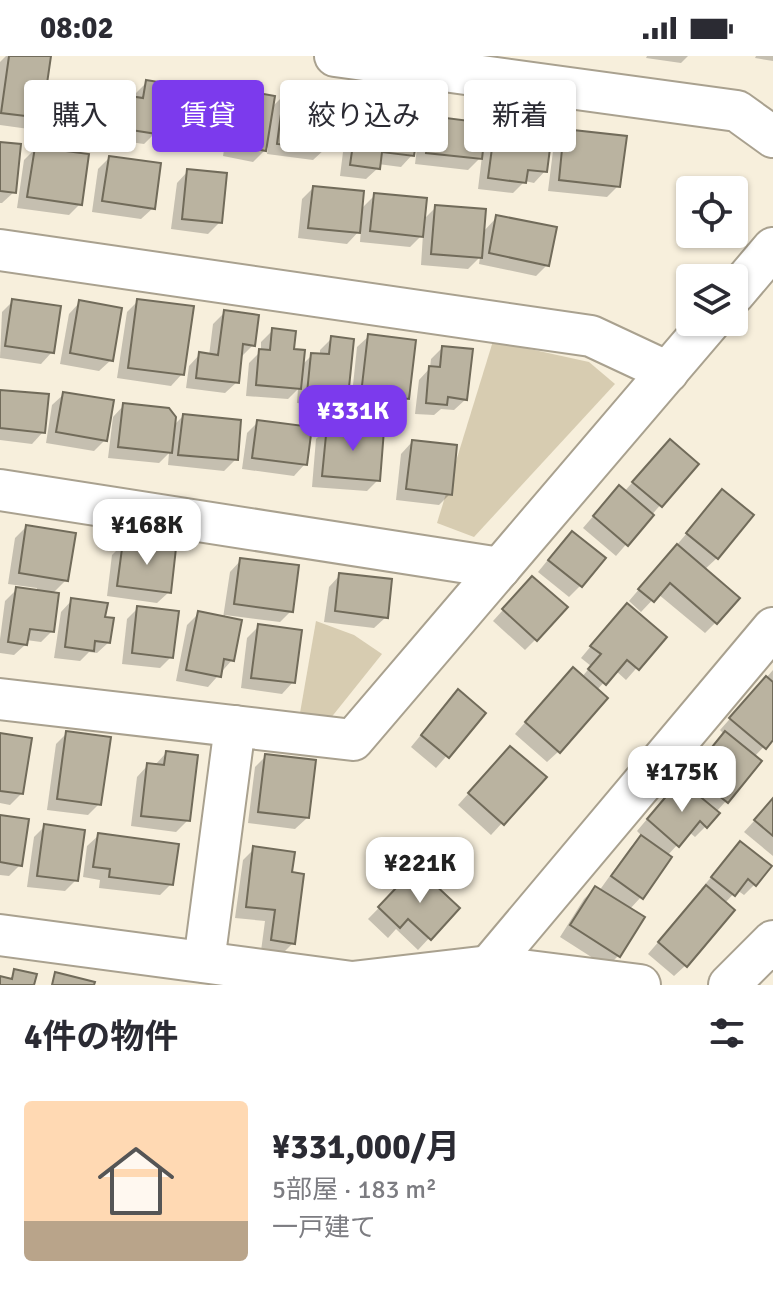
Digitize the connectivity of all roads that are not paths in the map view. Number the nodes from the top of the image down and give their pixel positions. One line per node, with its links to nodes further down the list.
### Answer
1 (335, 56): 2 (street)
2 (773, 137)
3 (773, 248): 5 (street)
4 (0, 250): 7 (street)
5 (748, 277)
6 (698, 336): 7 (street)
7 (668, 372): 9 (street)
8 (0, 490): 9 (street)
9 (500, 568): 12 (street)
10 (773, 628): 16 (street)
11 (0, 699): 12 (street)
12 (235, 726): 15 (street)
13 (0, 935): 15 (street)
14 (773, 941): 19 (street)
15 (204, 962): 17 (street)
16 (489, 966): 17 (street); 18 (street)
17 (404, 980)
18 (640, 985)
19 (729, 985)

